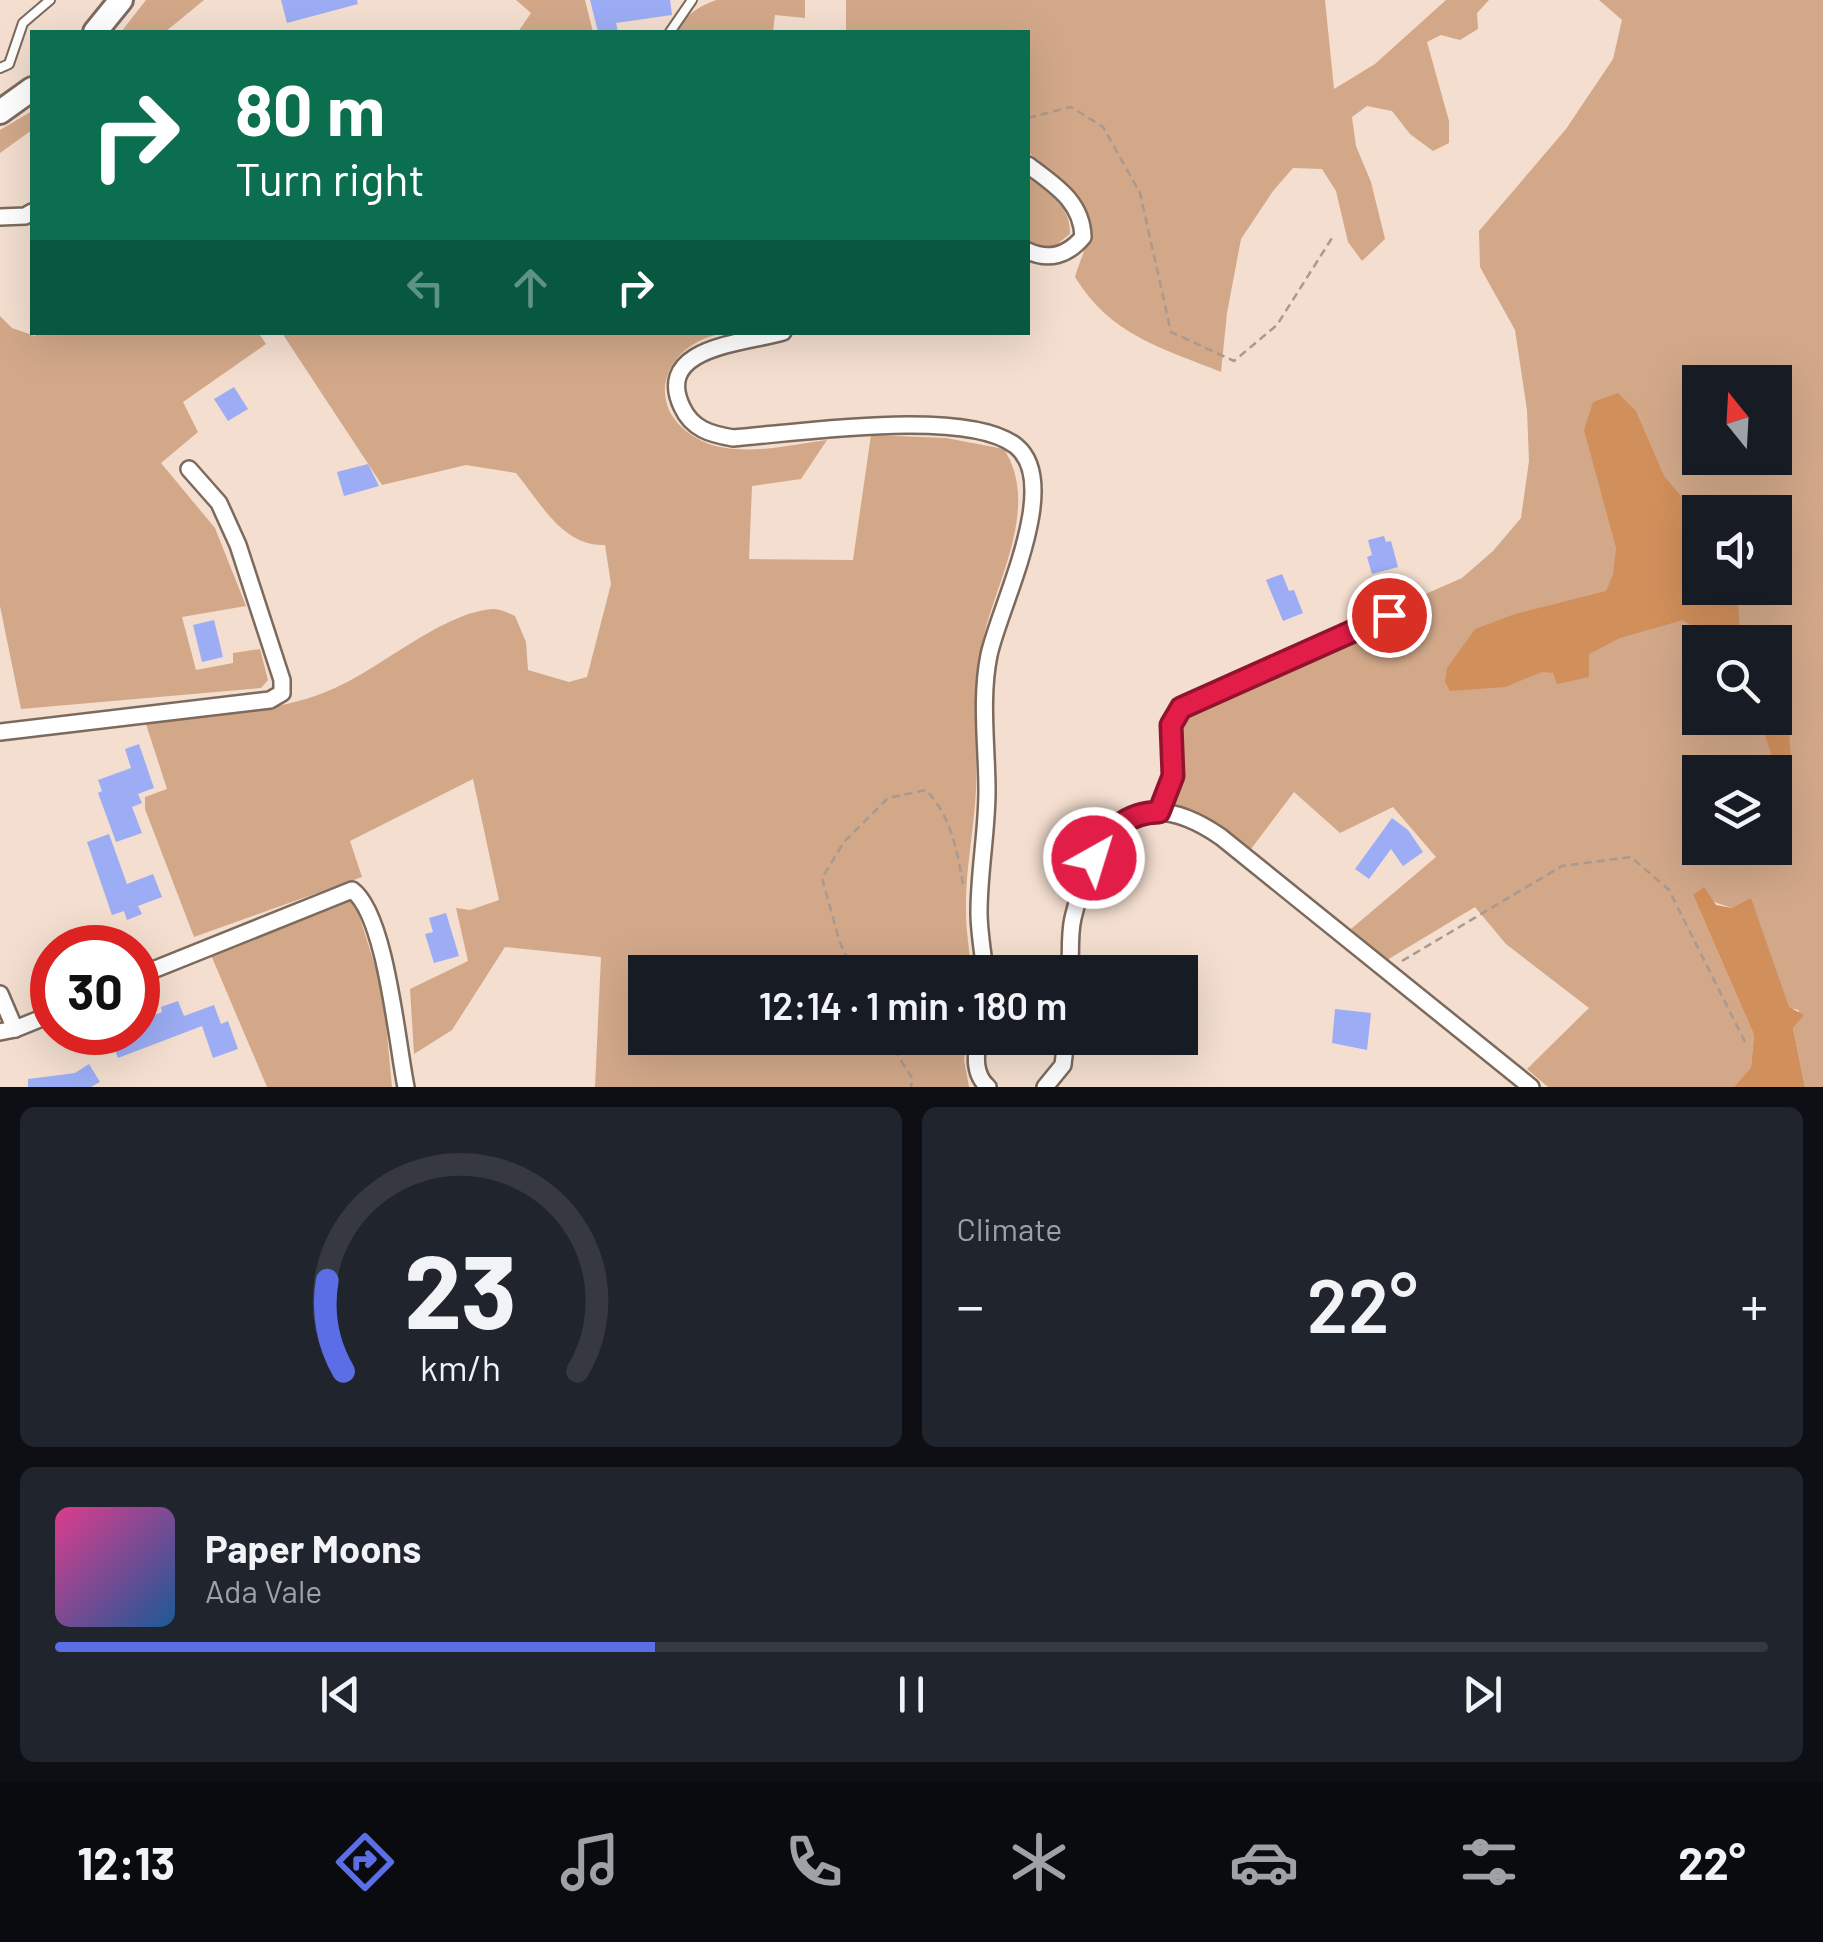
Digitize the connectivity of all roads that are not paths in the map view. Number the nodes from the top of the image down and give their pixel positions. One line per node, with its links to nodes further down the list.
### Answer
1 (50, 0): 6 (lane)
2 (121, 0): 4 (main road)
3 (692, 0): 5 (lane)
4 (98, 30)
5 (671, 30)
6 (0, 68)
7 (30, 91): 8 (main road)
8 (0, 112)
9 (1030, 167): 12 (street)
10 (30, 213): 11 (street)
11 (0, 218)
12 (1030, 250)
13 (769, 335): 18 (street)
14 (189, 469): 16 (street)
15 (1389, 615): 17 (lane)
16 (0, 732)
17 (1159, 812): 19 (street); 28 (street)
18 (983, 955)
19 (1071, 955)
20 (160, 967): 25 (street)
21 (0, 994): 22 (street)
22 (8, 1030)
23 (977, 1055): 26 (street)
24 (1063, 1055): 27 (street)
25 (406, 1087)
26 (988, 1087)
27 (1045, 1087)
28 (1531, 1087)

